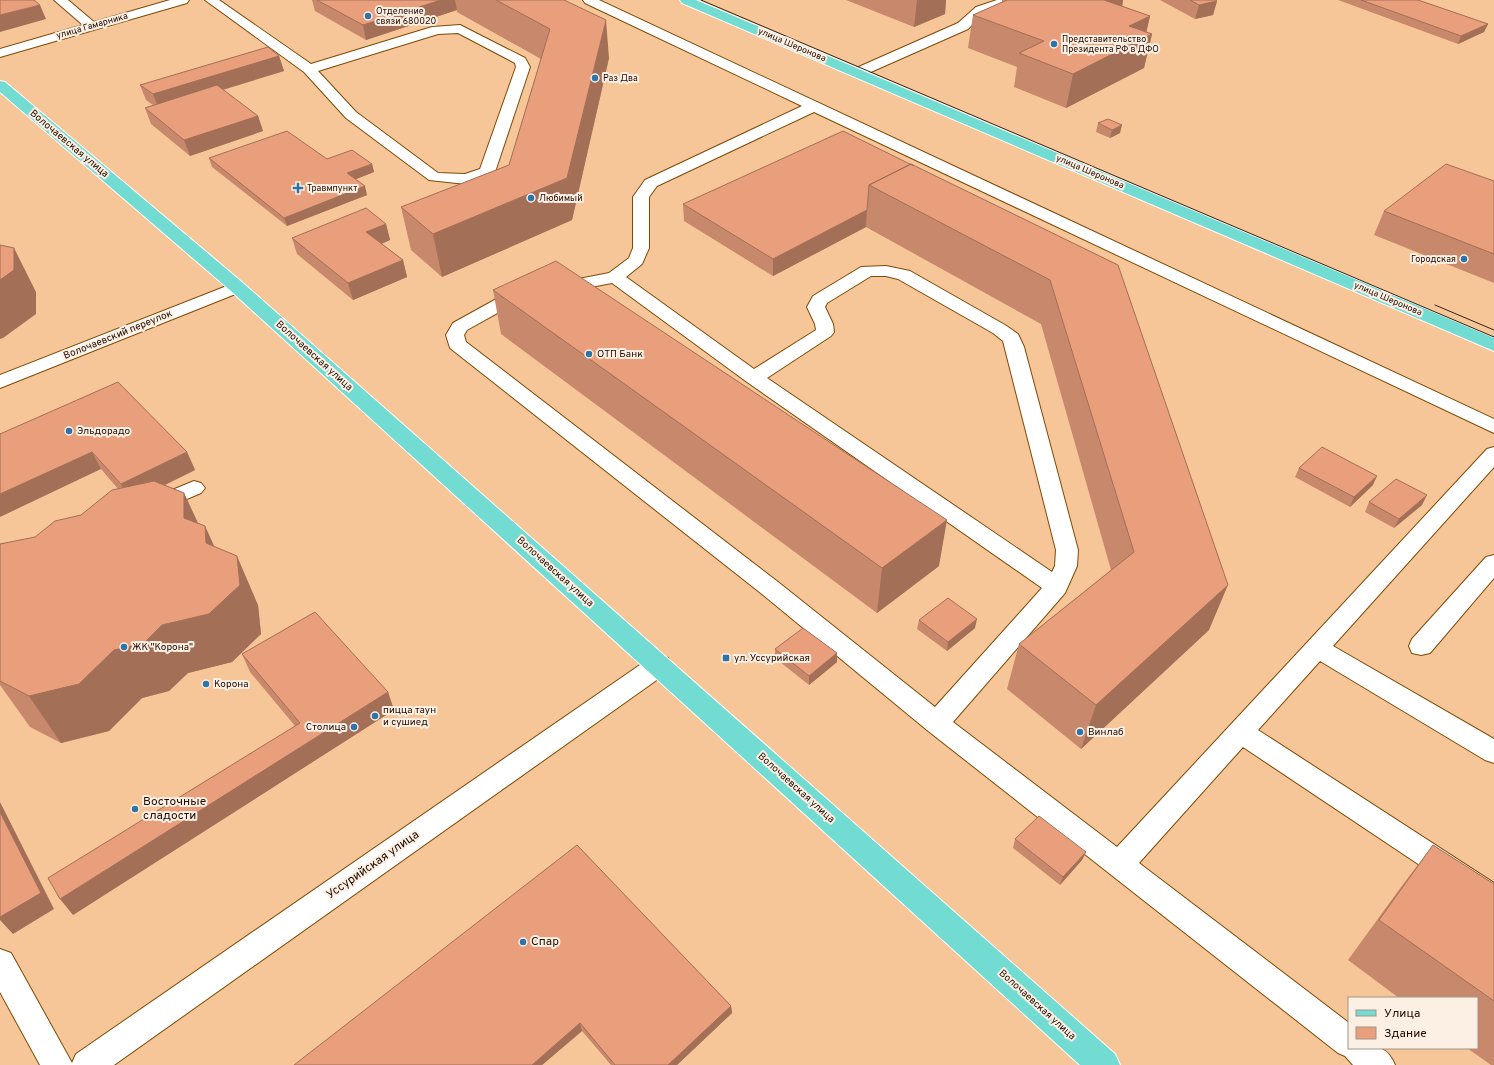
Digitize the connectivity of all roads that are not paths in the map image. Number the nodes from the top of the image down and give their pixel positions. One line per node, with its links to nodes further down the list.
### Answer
1 (60, 0): 7 (street)
2 (183, 0): 7 (street, улица Гамарника)
3 (211, 0): 9 (street)
4 (589, 0): 12 (street)
5 (686, 0): 10 (main road, улица Шеронова)
6 (1009, 0): 10 (street)
7 (92, 26): 8 (street, улица Гамарника)
8 (0, 53)
9 (309, 69): 9 (street)
10 (859, 72): 15 (main road, улица Шеронова)
11 (0, 85): 14 (main road, Волочаевская улица)
12 (814, 106): 13 (street); 18 (street)
13 (615, 276): 16 (street); 27 (street)
14 (237, 287): 17 (street, Волочаевский переулок); 26 (main road, Волочаевская улица)
15 (1494, 345)
16 (754, 378): 23 (street); 23 (street)
17 (0, 382)
18 (1494, 427)
19 (1494, 454): 25 (street)
20 (194, 488): 21 (street)
21 (137, 514)
22 (1494, 563): 24 (street)
23 (1057, 587): 27 (street)
24 (1421, 646)
25 (1317, 648): 28 (street); 29 (street)
26 (659, 665): 36 (street, Уссурийская улица); 37 (main road, Волочаевская улица)
27 (936, 723): 30 (street)
28 (1241, 732): 30 (street); 31 (street)
29 (1494, 752)
30 (1119, 865): 33 (street)
31 (1494, 900)
32 (0, 963): 35 (street)
33 (1348, 1041)
34 (1358, 1049): 38 (street)
35 (57, 1065)
36 (87, 1065)
37 (1104, 1065)
38 (1379, 1065)

